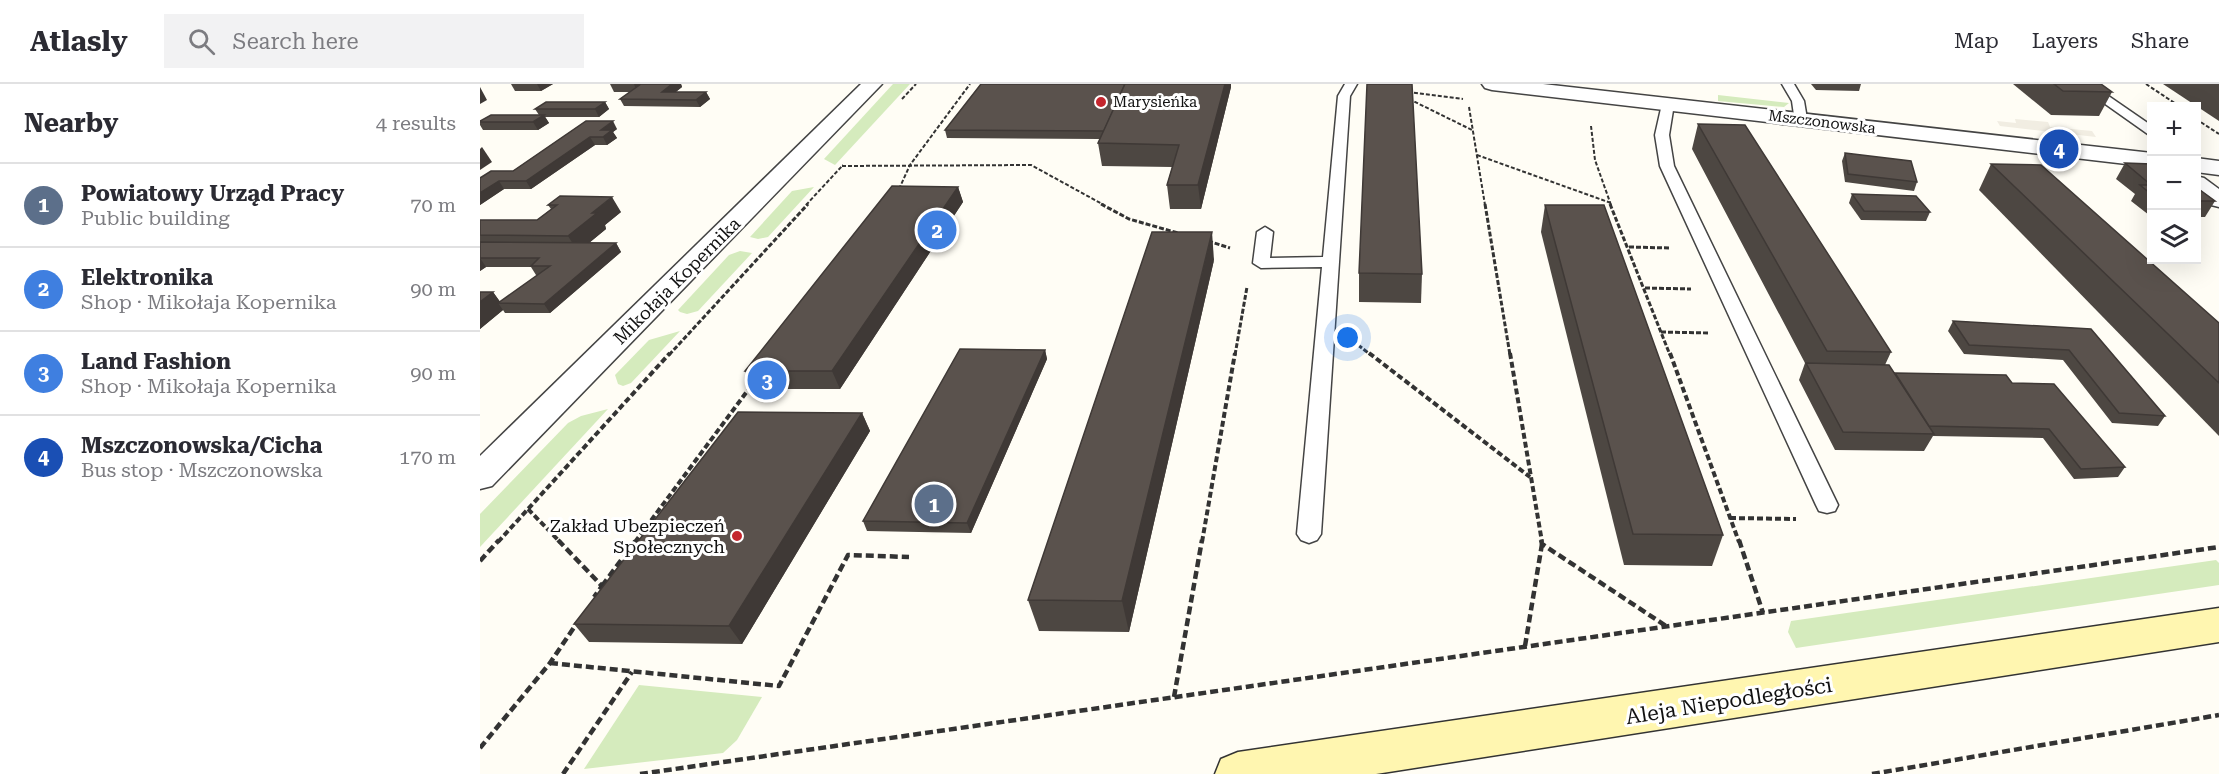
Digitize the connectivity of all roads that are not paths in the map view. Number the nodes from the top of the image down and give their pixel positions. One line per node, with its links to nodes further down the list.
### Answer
1 (872, 84): 16 (street, Mikołaja Kopernika)
2 (1351, 84): 15 (lane)
3 (1492, 84): 6 (street, Mszczonowska)
4 (1788, 84): 7 (lane)
5 (2083, 84): 8 (lane)
6 (1668, 104): 7 (street, Mszczonowska); 17 (lane)
7 (1800, 119): 9 (street, Mszczonowska)
8 (2147, 130)
9 (2147, 160)
10 (2201, 166): 11 (street)
11 (2219, 168)
12 (2201, 187): 13 (street)
13 (2219, 200)
14 (1265, 232): 15 (lane)
15 (1330, 262): 18 (lane)
16 (480, 477)
17 (1827, 506)
18 (1309, 534)
19 (2219, 625): 20 (main road, Aleja Niepodległości)
20 (1238, 774)

